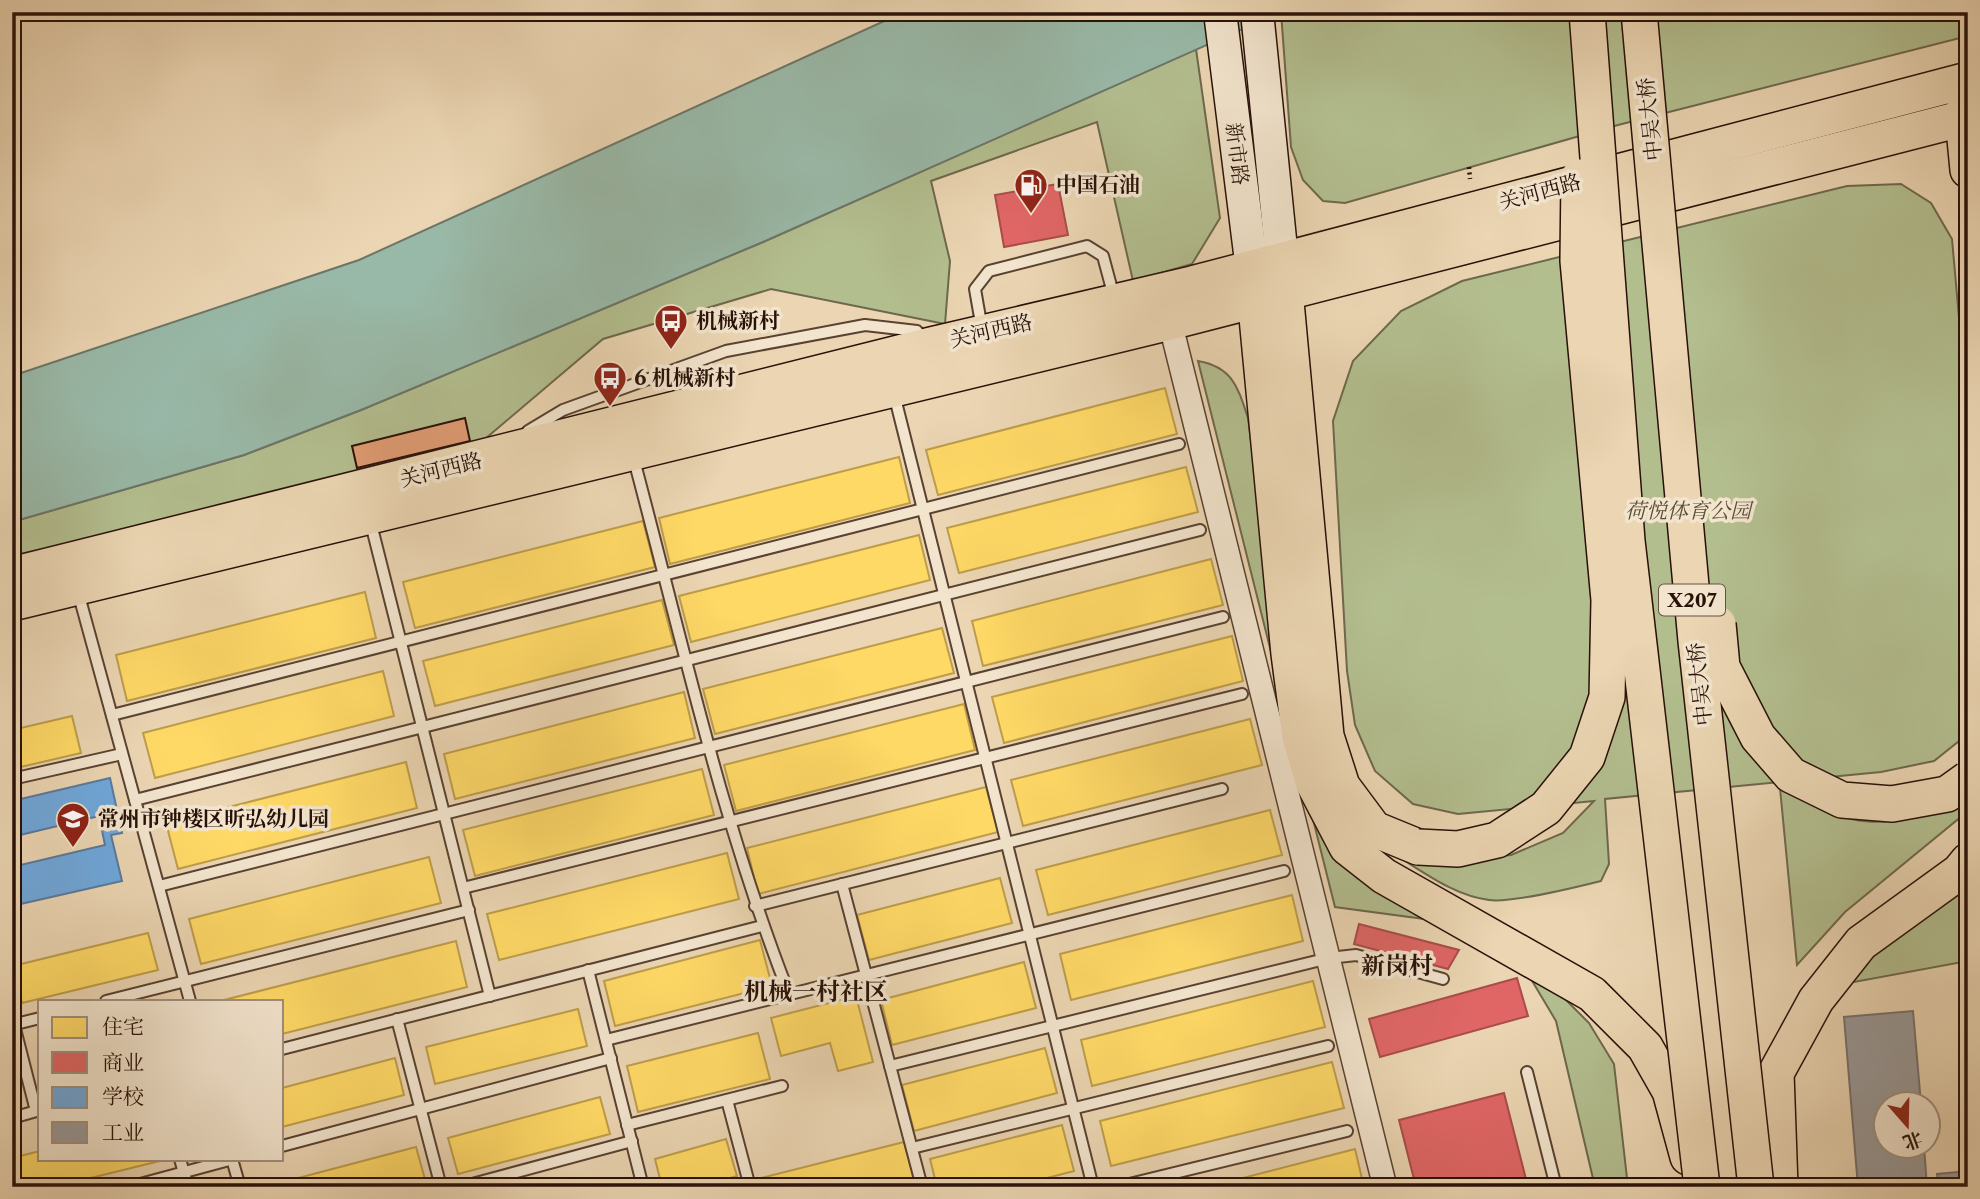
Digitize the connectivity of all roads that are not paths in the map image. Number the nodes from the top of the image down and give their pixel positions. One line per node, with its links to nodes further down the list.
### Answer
1 (1585, 12): 8 (main road, bridge); 96 (main road, X207, bridge)
2 (1641, 12): 34 (main road, bridge); 97 (main road, 中吴大桥 / X207, bridge)
3 (1257, 22): 8 (street, 新市路)
4 (1221, 26): 8 (street, 新市路)
5 (1968, 80): 8 (main road, 关河西路)
6 (1966, 108): 7 (main road); 8 (main road, 关河西路)
7 (1968, 170)
8 (1268, 279): 9 (main road, 关河西路); 10 (main road, 关河西路); 95 (main road)
9 (1116, 303): 11 (main road, 关河西路); 11 (lane)
10 (1170, 321): 12 (main road, 关河西路); 49 (street)
11 (983, 333): 18 (main road, 关河西路)
12 (892, 388): 14 (main road, 关河西路); 15 (lane)
13 (1179, 444): 15 (lane)
14 (632, 451): 16 (main road, 关河西路); 19 (lane)
15 (925, 510): 19 (lane); 21 (lane)
16 (369, 515): 20 (main road, 关河西路); 24 (lane)
17 (1200, 530): 21 (lane)
18 (12, 575)
19 (665, 576): 24 (lane); 25 (lane)
20 (77, 587): 22 (main road, 关河西路); 28 (lane)
21 (947, 597): 25 (lane); 26 (lane)
22 (12, 603)
23 (1223, 617): 26 (lane)
24 (401, 642): 28 (lane); 29 (lane)
25 (687, 661): 29 (lane); 30 (lane)
26 (968, 682): 30 (lane); 32 (lane)
27 (1242, 694): 32 (lane)
28 (112, 715): 31 (lane)
29 (422, 727): 36 (lane); 37 (lane)
30 (710, 748): 37 (lane); 38 (lane)
31 (122, 754): 33 (lane); 36 (lane)
32 (986, 757): 38 (lane); 39 (lane)
33 (12, 779)
34 (1968, 779)
35 (1222, 789): 39 (lane)
36 (135, 800): 43 (lane)
37 (444, 814): 43 (lane); 44 (lane)
38 (729, 822): 44 (lane); 45 (lane)
39 (1009, 843): 42 (lane); 48 (lane)
40 (1968, 861): 98 (main road)
41 (1284, 871): 48 (lane)
42 (842, 884): 45 (lane); 51 (lane)
43 (159, 886): 53 (lane)
44 (463, 888): 46 (lane)
45 (755, 906): 47 (lane)
46 (469, 909): 53 (lane); 55 (lane)
47 (762, 926): 50 (lane); 54 (lane)
48 (1032, 933): 51 (lane); 61 (lane)
49 (1329, 958): 52 (lane); 61 (lane); 93 (street)
50 (588, 970): 55 (lane); 62 (lane)
51 (866, 975): 54 (lane); 66 (lane)
52 (1443, 979)
53 (184, 981): 56 (lane); 57 (lane)
54 (789, 994): 62 (lane)
55 (490, 996): 59 (lane)
56 (110, 1000)
57 (190, 1000)
58 (38, 1019): 60 (lane)
59 (397, 1019): 64 (lane); 71 (lane)
60 (13, 1025): 72 (lane)
61 (1054, 1026): 66 (lane); 70 (lane)
62 (606, 1040): 65 (lane)
63 (1328, 1046): 70 (lane)
64 (284, 1048)
65 (611, 1058): 71 (lane); 74 (lane)
66 (890, 1066): 78 (lane)
67 (1527, 1072): 94 (lane)
68 (782, 1086): 69 (lane)
69 (727, 1100): 74 (lane); 83 (lane)
70 (1074, 1107): 78 (lane); 91 (lane)
71 (421, 1109): 77 (lane); 87 (lane)
72 (38, 1111): 73 (lane)
73 (12, 1118)
74 (628, 1125): 76 (lane)
75 (1347, 1131): 92 (lane)
76 (632, 1141): 88 (lane); 89 (lane)
77 (284, 1145)
78 (912, 1148): 90 (lane)
79 (180, 1160): 82 (lane)
80 (229, 1160): 82 (lane)
81 (233, 1160): 86 (lane)
82 (184, 1172): 84 (lane); 85 (lane)
83 (747, 1186)
84 (129, 1187)
85 (188, 1187)
86 (240, 1187)
87 (441, 1187)
88 (461, 1187)
89 (643, 1187)
90 (922, 1187)
91 (1093, 1187)
92 (1117, 1187)
93 (1385, 1187)
94 (1556, 1187)
95 (1696, 1187)
96 (1702, 1187)
97 (1756, 1187)
98 (1780, 1187)

